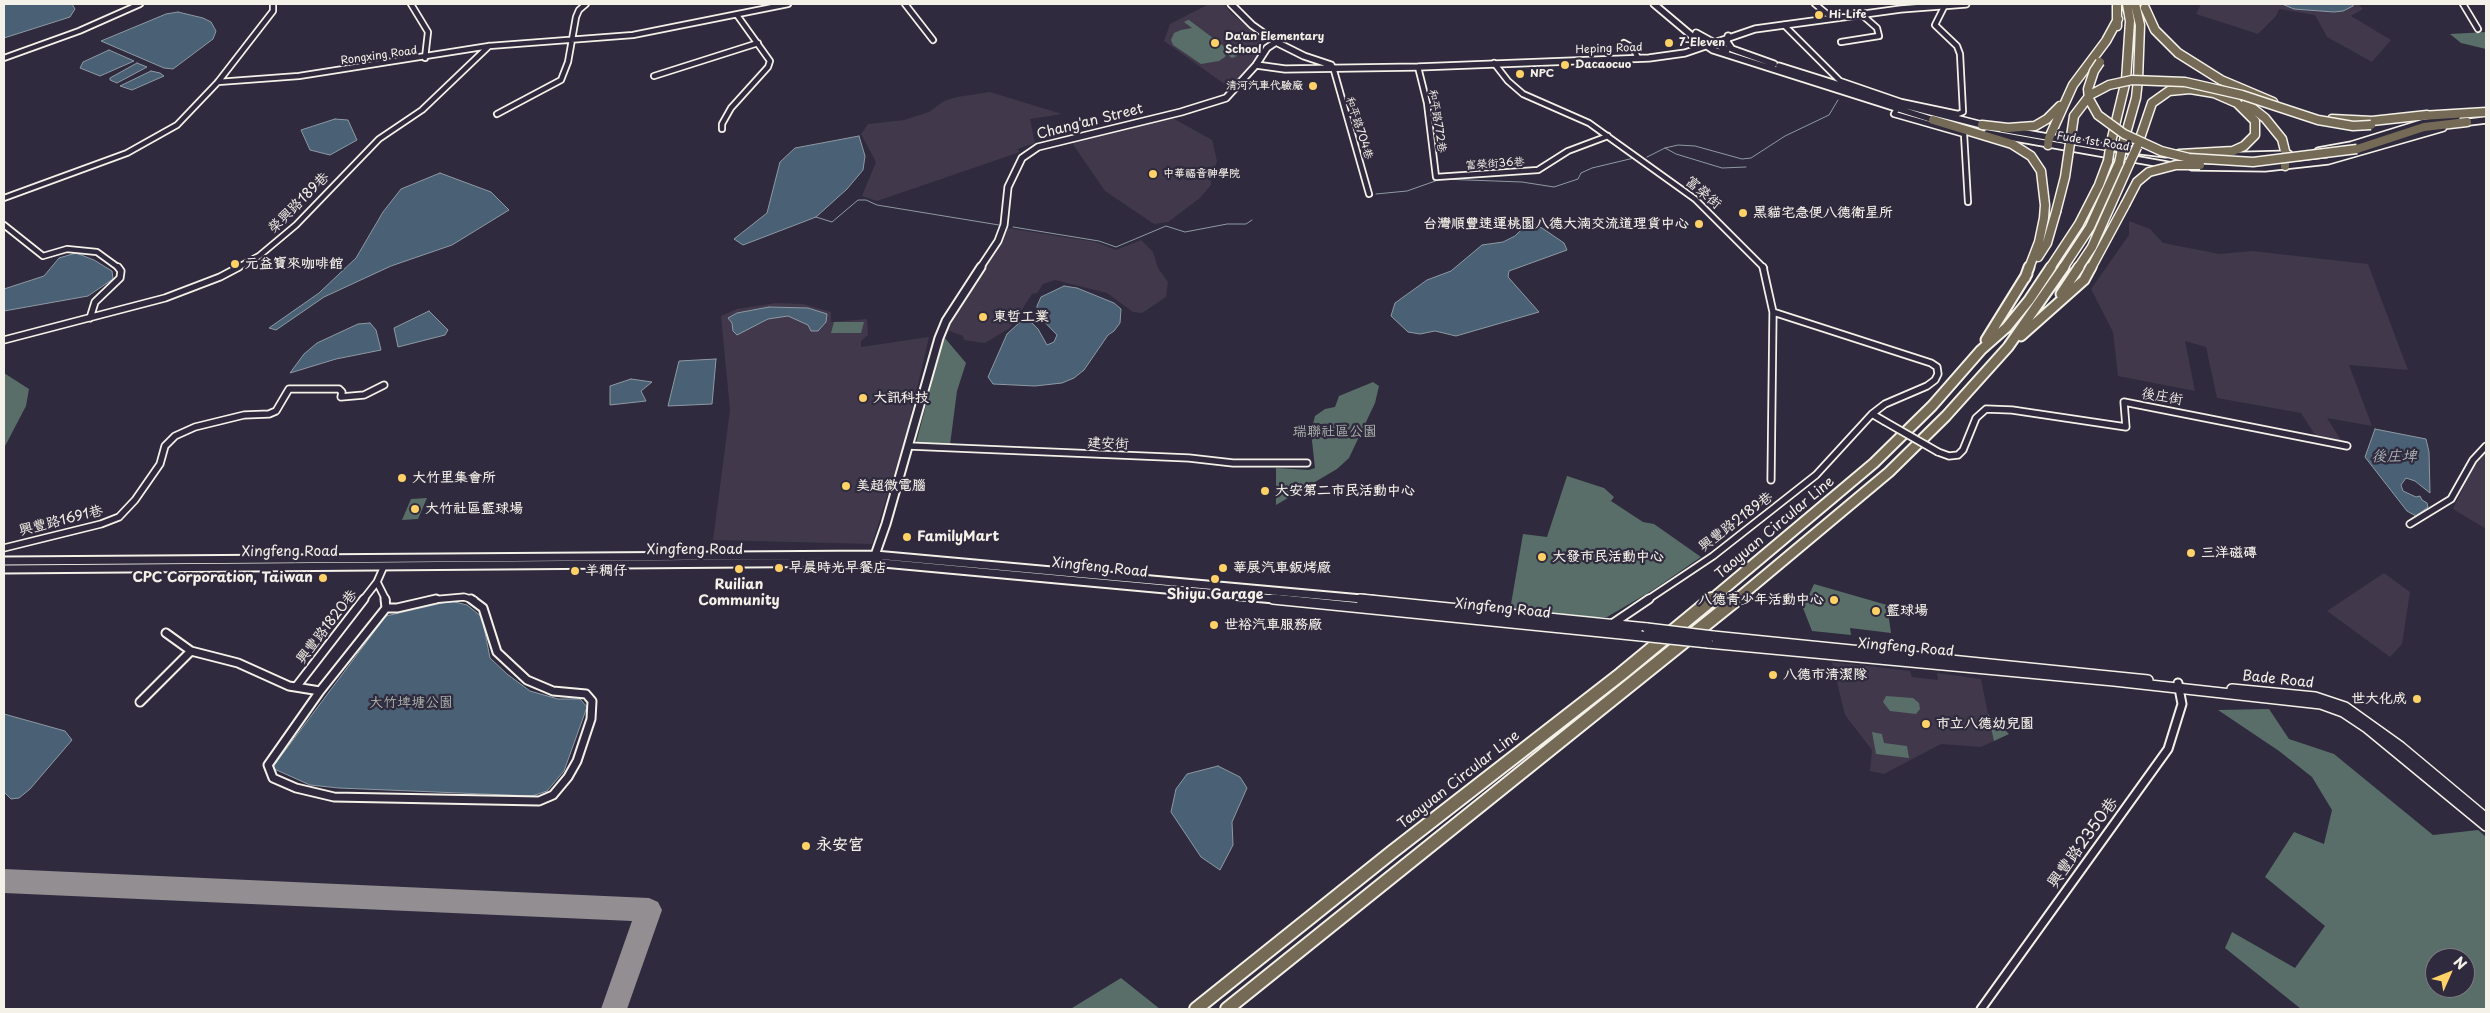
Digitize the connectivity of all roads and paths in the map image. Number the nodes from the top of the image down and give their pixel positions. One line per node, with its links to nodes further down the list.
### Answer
1 (140, 4): 34 (street)
2 (273, 4): 43 (street)
3 (411, 4): 35 (street)
4 (586, 4): 24 (street)
5 (788, 4): 18 (street, Rongxing Road)
6 (905, 4): 25 (street)
7 (1231, 4): 26 (main road, Heping Road)
8 (1654, 4): 30 (main road)
9 (1661, 4): 30 (main road)
10 (1815, 4): 19 (street)
11 (1966, 4): 14 (main road, Heping Road)
12 (2117, 4): 20 (highway)
13 (2464, 4): 22 (street)
14 (1945, 5): 17 (main road, Heping Road); 45 (street)
15 (2131, 5): 73 (highway, Taoyuan Circular Line, bridge); 74 (highway, Taoyuan Circular Line, bridge)
16 (2144, 6): 49 (highway); 60 (highway)
17 (1860, 14): 19 (main road, Heping Road); 27 (street)
18 (737, 15): 24 (street, Rongxing Road); 28 (street)
19 (1832, 18): 21 (main road, Heping Road)
20 (2118, 19): 44 (highway); 57 (highway, bridge)
21 (1784, 25): 23 (main road, Heping Road); 45 (street)
22 (2478, 29)
23 (1728, 36): 30 (main road, Heping Road); 39 (main road)
24 (571, 40): 31 (street, Rongxing Road); 47 (street)
25 (933, 40)
26 (1276, 42): 38 (main road, Chang'an Street); 40 (main road, Heping Road)
27 (1841, 42)
28 (758, 43): 42 (street); 54 (street)
29 (1624, 43): 36 (street)
30 (1708, 44): 32 (main road, Heping Road); 33 (main road, Fude 1st Road); 39 (main road, Fude 1st Road)
31 (489, 46): 35 (street, Rongxing Road); 71 (street, 榮興路189巷)
32 (1694, 50): 33 (main road); 36 (main road, Heping Road)
33 (1730, 56): 46 (main road, Fude 1st Road)
34 (4, 58)
35 (425, 58): 43 (street, Rongxing Road)
36 (1638, 58): 37 (main road, Heping Road)
37 (1494, 63): 41 (main road, Heping Road); 55 (street, 富榮街)
38 (1256, 65): 40 (main road, Heping Road); 77 (main road, Chang'an Street)
39 (1776, 65): 45 (main road, Fude 1st Road)
40 (1335, 67): 41 (main road, Heping Road); 64 (street, 和平路704巷)
41 (1418, 67): 63 (street, 和平路772巷)
42 (654, 76)
43 (218, 82): 65 (street)
44 (2067, 98): 53 (highway); 56 (highway)
45 (1900, 103): 46 (street); 53 (main road, Fude 1st Road)
46 (1896, 110): 50 (main road, Fude 1st Road); 66 (street)
47 (497, 114)
48 (2486, 114): 49 (highway); 58 (main road, Fude 1st Road)
49 (2427, 115): 68 (highway, bridge)
50 (1933, 120): 56 (main road, Fude 1st Road); 68 (highway)
51 (2486, 120): 52 (main road, Fude 1st Road)
52 (2467, 122): 57 (highway); 61 (main road, Fude 1st Road)
53 (1982, 125): 56 (main road, Fude 1st Road)
54 (722, 129)
55 (1608, 136): 63 (street, 富榮街36巷); 70 (street, 富榮街)
56 (2049, 142): 59 (main road, Fude 1st Road); 62 (main road, Fude 1st Road)
57 (2356, 149): 69 (highway, bridge)
58 (2300, 153): 60 (main road, Fude 1st Road); 61 (main road)
59 (2179, 154): 60 (main road, Fude 1st Road); 69 (highway, bridge)
60 (2286, 154): 62 (highway)
61 (2308, 164): 62 (main road, Fude 1st Road)
62 (2286, 166)
63 (1436, 177)
64 (1369, 194)
65 (4, 198)
66 (1968, 202)
67 (4, 225): 71 (street)
68 (2025, 278): 74 (highway)
69 (2051, 310): 73 (highway)
70 (1773, 312): 76 (street); 81 (street, 富榮街)
71 (90, 318): 72 (street, 榮興路189巷)
72 (4, 340)
73 (2008, 347): 103 (highway, Taoyuan Circular Line)
74 (1981, 350): 102 (highway, Taoyuan Circular Line)
75 (384, 385): 83 (street, 興豐路1691巷)
76 (1872, 414): 78 (street, 後庄街, bridge); 90 (street, 興豐路2189巷)
77 (909, 446): 80 (street, 建安街); 84 (main road, Chang'an Street)
78 (2348, 446)
79 (2486, 446): 82 (street)
80 (1307, 463)
81 (1771, 480)
82 (2410, 524)
83 (4, 548)
84 (873, 559): 85 (main road, Xingfeng Road); 86 (main road, Xingfeng Road); 90 (main road, Xingfeng Road); 91 (main road, Xingfeng Road)
85 (4, 561)
86 (384, 566): 87 (main road, Xingfeng Road); 88 (street, 興豐路1820巷)
87 (4, 569)
88 (377, 582): 89 (street); 96 (street, 興豐路1820巷)
89 (386, 608): 98 (street); 98 (street)
90 (1611, 625): 91 (street, 興豐路2189巷); 93 (main road, Xingfeng Road, bridge)
91 (1601, 632): 93 (main road, Xingfeng Road, bridge)
92 (166, 633): 94 (street)
93 (1710, 640): 95 (main road, Xingfeng Road)
94 (191, 651): 96 (street); 99 (street)
95 (2178, 686): 97 (main road, Xingfeng Road); 100 (main road, Bade Road); 104 (street, 興豐路2350巷)
96 (296, 687): 98 (street)
97 (2190, 689): 101 (main road, Bade Road)
98 (320, 691)
99 (140, 702)
100 (2486, 818)
101 (2486, 826)
102 (1196, 1009)
103 (1227, 1009)
104 (1981, 1009)

